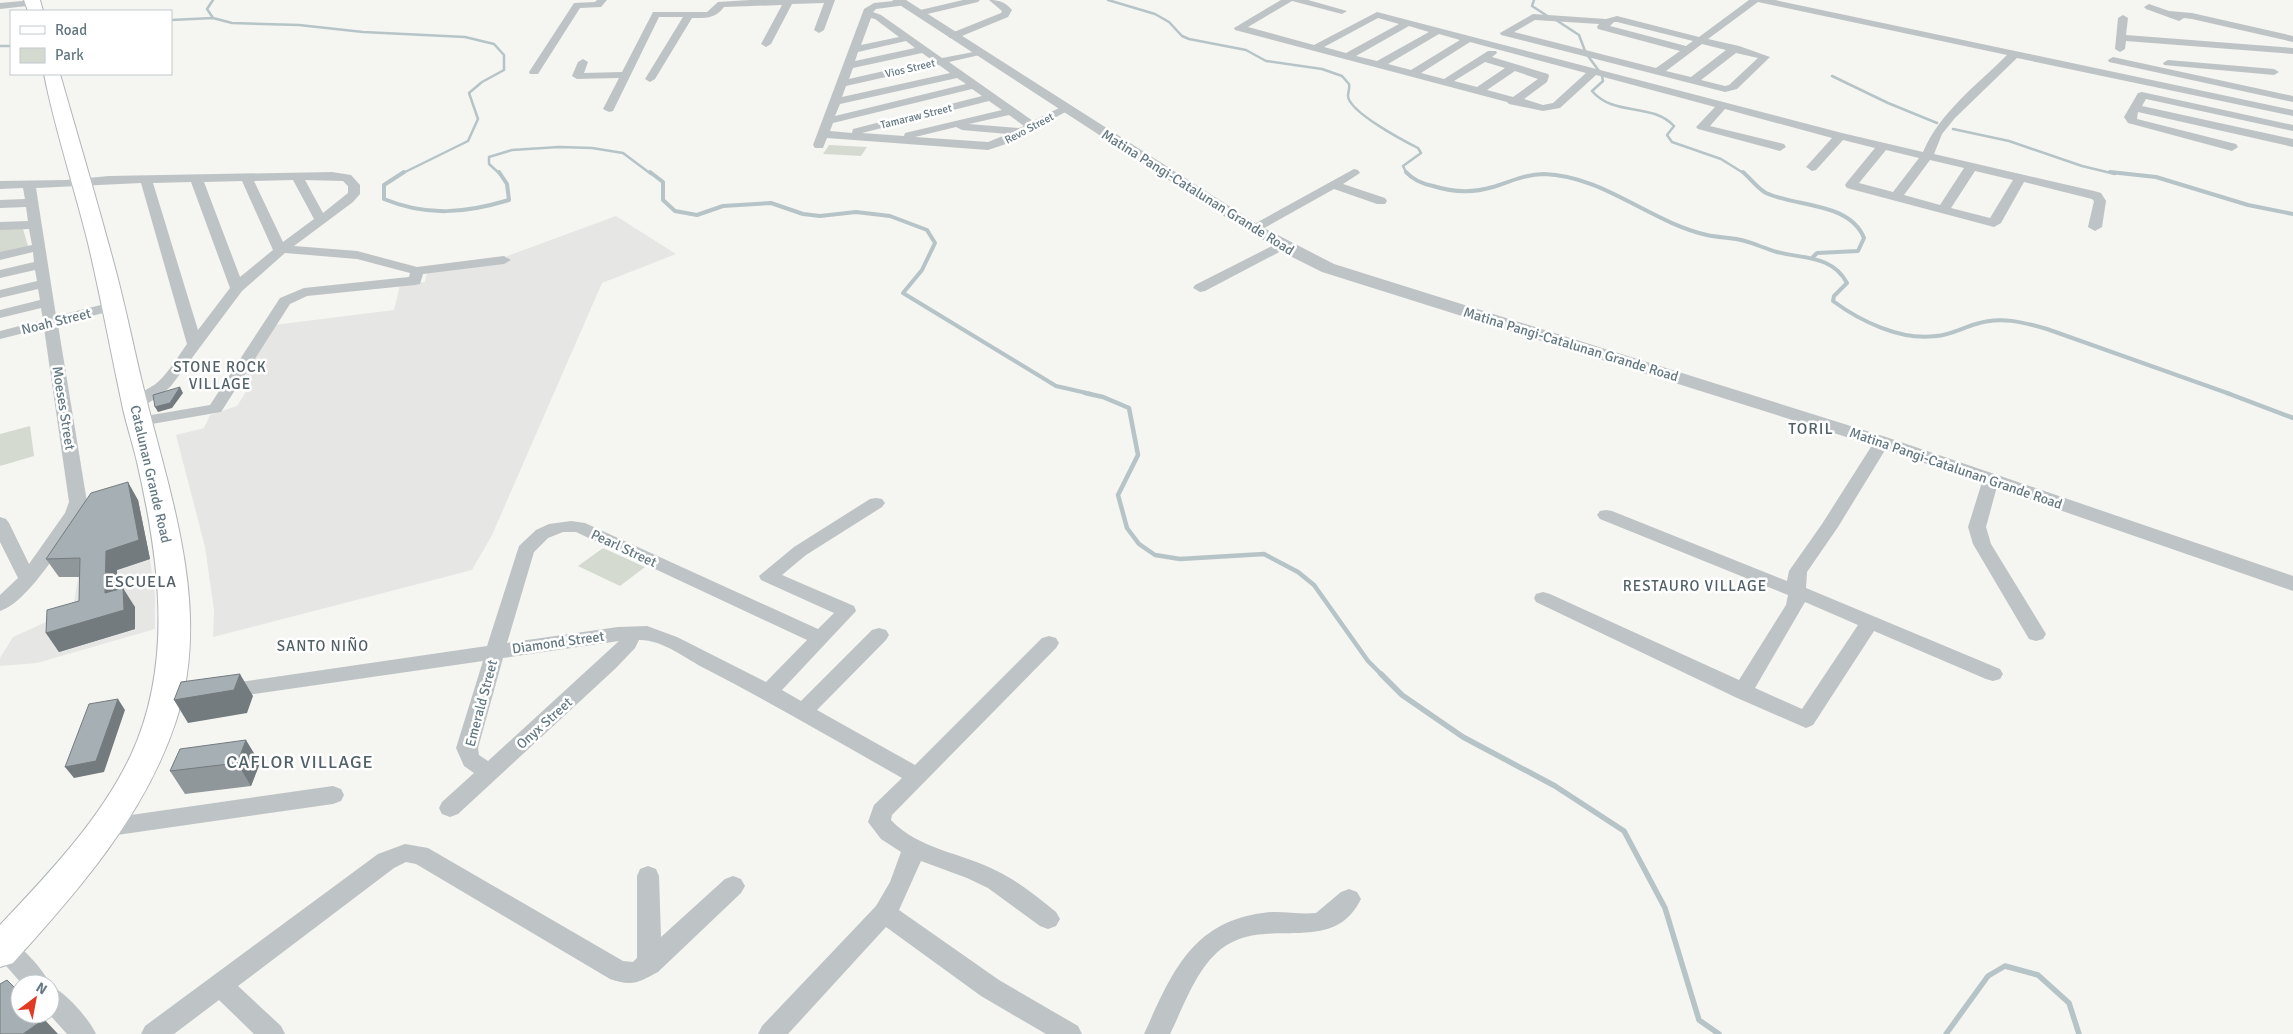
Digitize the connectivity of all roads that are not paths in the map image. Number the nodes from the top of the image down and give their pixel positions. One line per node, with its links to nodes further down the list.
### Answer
1 (602, 0): 59 (street)
2 (826, 0): 10 (street)
3 (830, 0): 25 (street)
4 (975, 0): 17 (street)
5 (994, 0): 28 (street)
6 (1288, 0): 38 (street)
7 (1296, 0): 15 (street)
8 (1755, 0): 34 (street)
9 (1761, 0): 47 (street)
10 (788, 2): 19 (street); 35 (street)
11 (901, 2): 16 (street); 17 (street, Matina Pangi-Catalunan Grande Road)
12 (33, 5): 13 (street)
13 (0, 6)
14 (2149, 7): 18 (street)
15 (1342, 11)
16 (867, 13): 30 (street); 43 (street)
17 (919, 13): 28 (street, Matina Pangi-Catalunan Grande Road)
18 (2170, 14): 27 (street); 27 (street)
19 (689, 15): 65 (street); 66 (street)
20 (1608, 22): 23 (street); 33 (street); 34 (street)
21 (1408, 23): 26 (street); 38 (street); 49 (street)
22 (2125, 23): 31 (street)
23 (1517, 24): 24 (street); 42 (street)
24 (1536, 29)
25 (819, 30)
26 (1438, 31): 32 (street); 55 (street)
27 (2224, 34): 40 (street)
28 (954, 36): 46 (street, Matina Pangi-Catalunan Grande Road)
29 (1568, 37): 42 (street)
30 (908, 38): 41 (street); 43 (street)
31 (2121, 38): 40 (street); 51 (street)
32 (1468, 39): 36 (street); 63 (street)
33 (1616, 39): 37 (street); 48 (street)
34 (1702, 40): 39 (street); 44 (street)
35 (766, 44)
36 (1501, 47): 50 (street); 58 (street)
37 (1648, 47): 44 (street); 54 (street)
38 (1315, 48): 49 (street)
39 (1735, 48): 67 (street); 67 (street)
40 (2264, 48): 45 (street)
41 (925, 49): 52 (street); 56 (street)
42 (1569, 49): 48 (street)
43 (853, 50): 56 (street)
44 (1688, 50): 60 (street)
45 (2293, 51)
46 (980, 52): 52 (street, Vios Street); 84 (street, Matina Pangi-Catalunan Grande Road)
47 (2016, 54): 68 (street); 103 (street)
48 (1594, 55): 54 (street)
49 (1348, 56): 55 (street)
50 (1483, 58): 57 (street); 70 (street)
51 (2120, 59): 61 (street); 69 (street)
52 (942, 61): 62 (street); 71 (street, Vios Street)
53 (583, 62): 65 (street)
54 (1625, 64): 60 (street)
55 (1378, 65): 63 (street)
56 (848, 66): 71 (street)
57 (1514, 67): 74 (street); 80 (street)
58 (1594, 71): 80 (street); 81 (street)
59 (534, 72)
60 (1658, 72): 67 (street)
61 (2274, 72)
62 (960, 74): 72 (street); 79 (street)
63 (1412, 74): 70 (street)
64 (52, 75): 112 (main road, Catalunan Grande Road)
65 (626, 75): 83 (street)
66 (650, 79)
67 (1693, 81)
68 (2150, 82): 75 (street); 77 (street)
69 (2211, 82): 73 (street); 78 (street)
70 (1444, 83): 74 (street)
71 (841, 84): 79 (street)
72 (975, 85): 76 (street); 88 (street)
73 (2284, 85)
74 (1477, 92): 80 (street)
75 (2142, 95): 82 (street); 92 (street)
76 (992, 97): 85 (street); 94 (street, Tamaraw Street)
77 (2254, 99): 78 (street); 86 (street)
78 (2293, 100)
79 (835, 102): 88 (street)
80 (1513, 102)
81 (1723, 105): 87 (street); 96 (street)
82 (2135, 108): 98 (street); 101 (street)
83 (609, 109)
84 (1065, 109): 90 (street, Revo Street); 125 (street, Matina Pangi-Catalunan Grande Road)
85 (1010, 110): 89 (street); 90 (street)
86 (2293, 113)
87 (1761, 115): 91 (street); 96 (street)
88 (828, 121): 94 (street)
89 (949, 126): 93 (street); 97 (street)
90 (1032, 126): 93 (street, Revo Street)
91 (1801, 126): 95 (street); 100 (street)
92 (2293, 128)
93 (1020, 132): 97 (street, Revo Street)
94 (840, 136): 97 (street)
95 (1840, 136): 99 (street); 104 (street)
96 (1740, 137): 100 (street)
97 (893, 139)
98 (2293, 143)
99 (1883, 146): 103 (street); 116 (street)
100 (1780, 147): 102 (street)
101 (2232, 147)
102 (1771, 156)
103 (1927, 156): 105 (street); 116 (street)
104 (1812, 167)
105 (1971, 167): 110 (street); 120 (street)
106 (1354, 173): 114 (street)
107 (297, 176): 108 (street); 121 (street); 121 (street)
108 (246, 177): 109 (street); 128 (street)
109 (196, 178): 111 (street); 135 (street)
110 (2020, 178): 120 (street); 124 (street)
111 (146, 179): 112 (street); 143 (street)
112 (82, 183): 113 (street); 139 (main road, Catalunan Grande Road)
113 (29, 185): 115 (street); 118 (street, Moeses Street)
114 (1334, 185): 117 (street); 125 (street)
115 (0, 186)
116 (1896, 197): 120 (street)
117 (1381, 201)
118 (32, 203): 119 (street); 122 (street, Moeses Street)
119 (0, 204)
120 (1943, 210)
121 (321, 220): 128 (street)
122 (35, 225): 123 (street); 127 (street, Moeses Street)
123 (0, 226)
124 (2095, 227)
125 (1254, 228): 126 (street, Matina Pangi-Catalunan Grande Road)
126 (1282, 245): 136 (street); 145 (street, Matina Pangi-Catalunan Grande Road)
127 (38, 247): 129 (street); 131 (street, Moeses Street)
128 (279, 249): 132 (street); 135 (street)
129 (0, 256)
130 (504, 260): 132 (street)
131 (41, 265): 133 (street); 134 (street, Moeses Street)
132 (417, 271): 144 (street)
133 (0, 274)
134 (44, 283): 137 (street); 138 (street, Moeses Street)
135 (237, 288): 143 (street)
136 (1200, 288)
137 (0, 294)
138 (47, 302): 140 (street); 141 (street, Moeses Street)
139 (113, 306): 141 (street, Noah Street); 144 (main road, Catalunan Grande Road)
140 (0, 314)
141 (50, 322): 142 (street, Noah Street); 150 (street, Moeses Street)
142 (0, 335)
143 (195, 345): 144 (street)
144 (137, 412): 165 (main road, Catalunan Grande Road)
145 (1882, 442): 146 (street, Matina Pangi-Catalunan Grande Road); 152 (street)
146 (1991, 479): 151 (street, Matina Pangi-Catalunan Grande Road); 157 (street)
147 (876, 503): 159 (street)
148 (1606, 515): 152 (street)
149 (0, 523): 150 (street)
150 (27, 579): 154 (street, Moeses Street)
151 (2293, 584)
152 (1798, 592): 155 (street); 164 (street)
153 (1543, 598): 164 (street)
154 (0, 605)
155 (1870, 622): 162 (street); 164 (street)
156 (633, 633): 161 (street, Diamond Street); 163 (street, Diamond Street); 167 (street, Onyx Street)
157 (2036, 634)
158 (879, 636): 166 (street)
159 (821, 638): 161 (street, Pearl Street); 163 (street)
160 (1049, 643): 168 (street)
161 (495, 651): 165 (street, Diamond Street); 167 (street, Emerald Street)
162 (1993, 674)
163 (768, 692): 166 (street, Diamond Street)
164 (1742, 692)
165 (185, 697): 171 (main road, Catalunan Grande Road)
166 (802, 712): 168 (street, Diamond Street)
167 (491, 771): 170 (street, Onyx Street)
168 (917, 776): 172 (street)
169 (333, 795): 171 (street)
170 (450, 808)
171 (102, 828): 178 (main road, Catalunan Grande Road)
172 (914, 848): 176 (street); 177 (street)
173 (648, 876): 179 (street)
174 (733, 886): 179 (street)
175 (1349, 899): 188 (street)
176 (884, 913): 186 (street); 187 (street)
177 (1048, 919)
178 (2, 949): 180 (street)
179 (648, 964): 181 (street)
180 (28, 974)
181 (220, 985): 184 (street); 185 (street)
182 (60, 1008): 183 (street)
183 (83, 1034)
184 (154, 1034)
185 (272, 1034)
186 (771, 1034)
187 (1069, 1034)
188 (1157, 1034)

